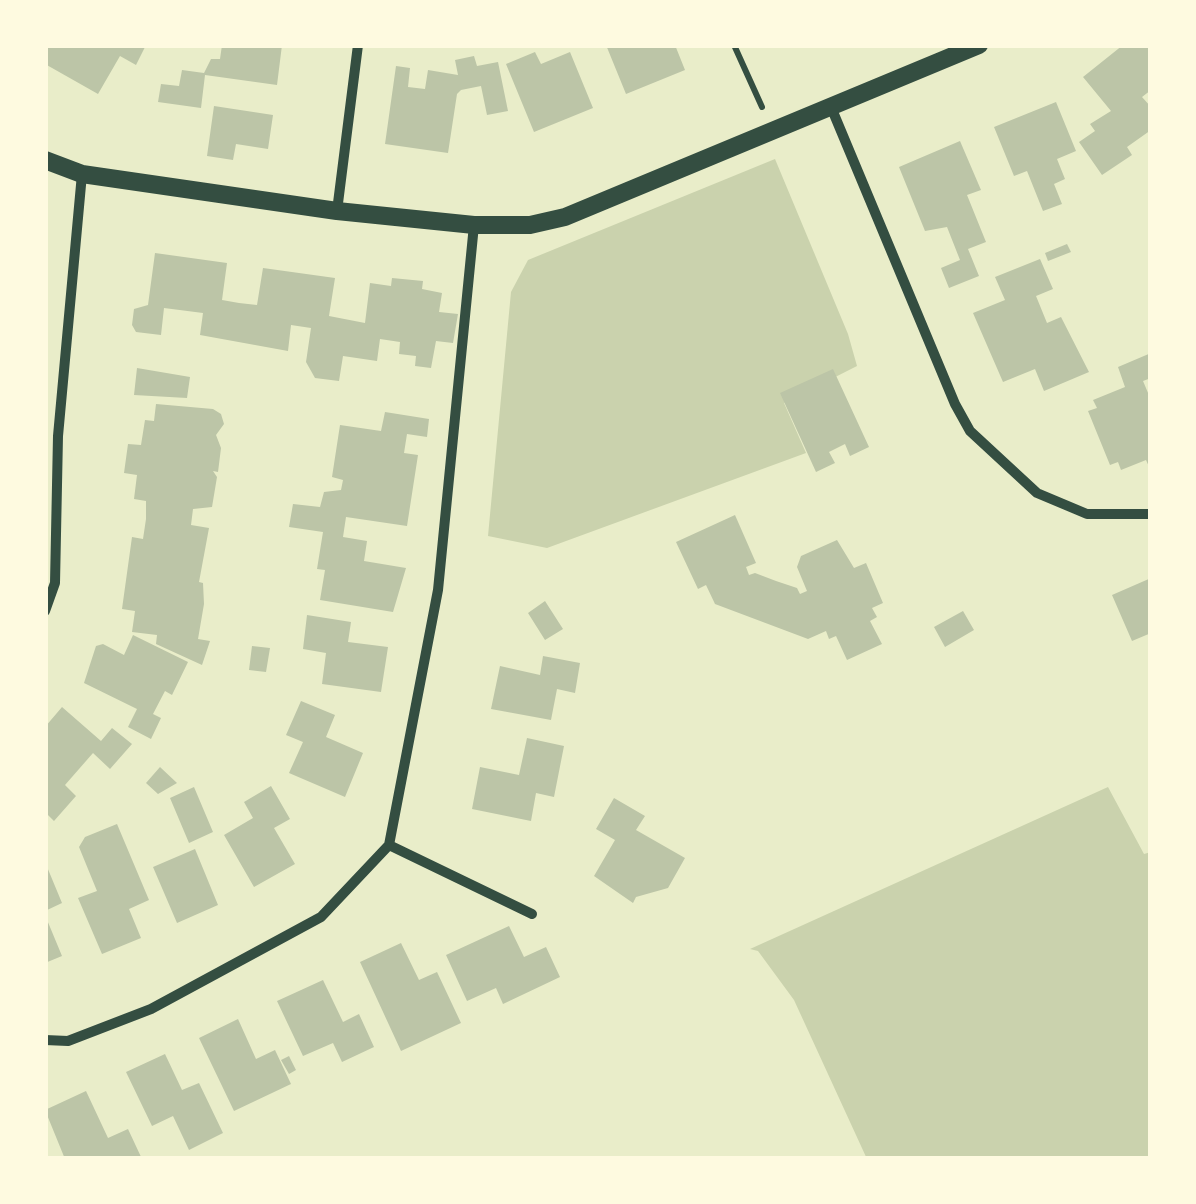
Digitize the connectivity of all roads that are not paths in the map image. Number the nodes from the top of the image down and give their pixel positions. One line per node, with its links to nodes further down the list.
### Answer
1 (358, 45): 6 (street)
2 (980, 45): 3 (street)
3 (831, 107): 7 (street); 10 (street)
4 (45, 160): 5 (street)
5 (82, 174): 6 (street); 9 (street)
6 (338, 212): 7 (street)
7 (474, 224): 12 (street)
8 (45, 436): 9 (street)
9 (58, 436): 11 (street)
10 (1151, 514)
11 (45, 611)
12 (388, 845): 13 (street); 14 (street)
13 (532, 914)
14 (45, 1040)

